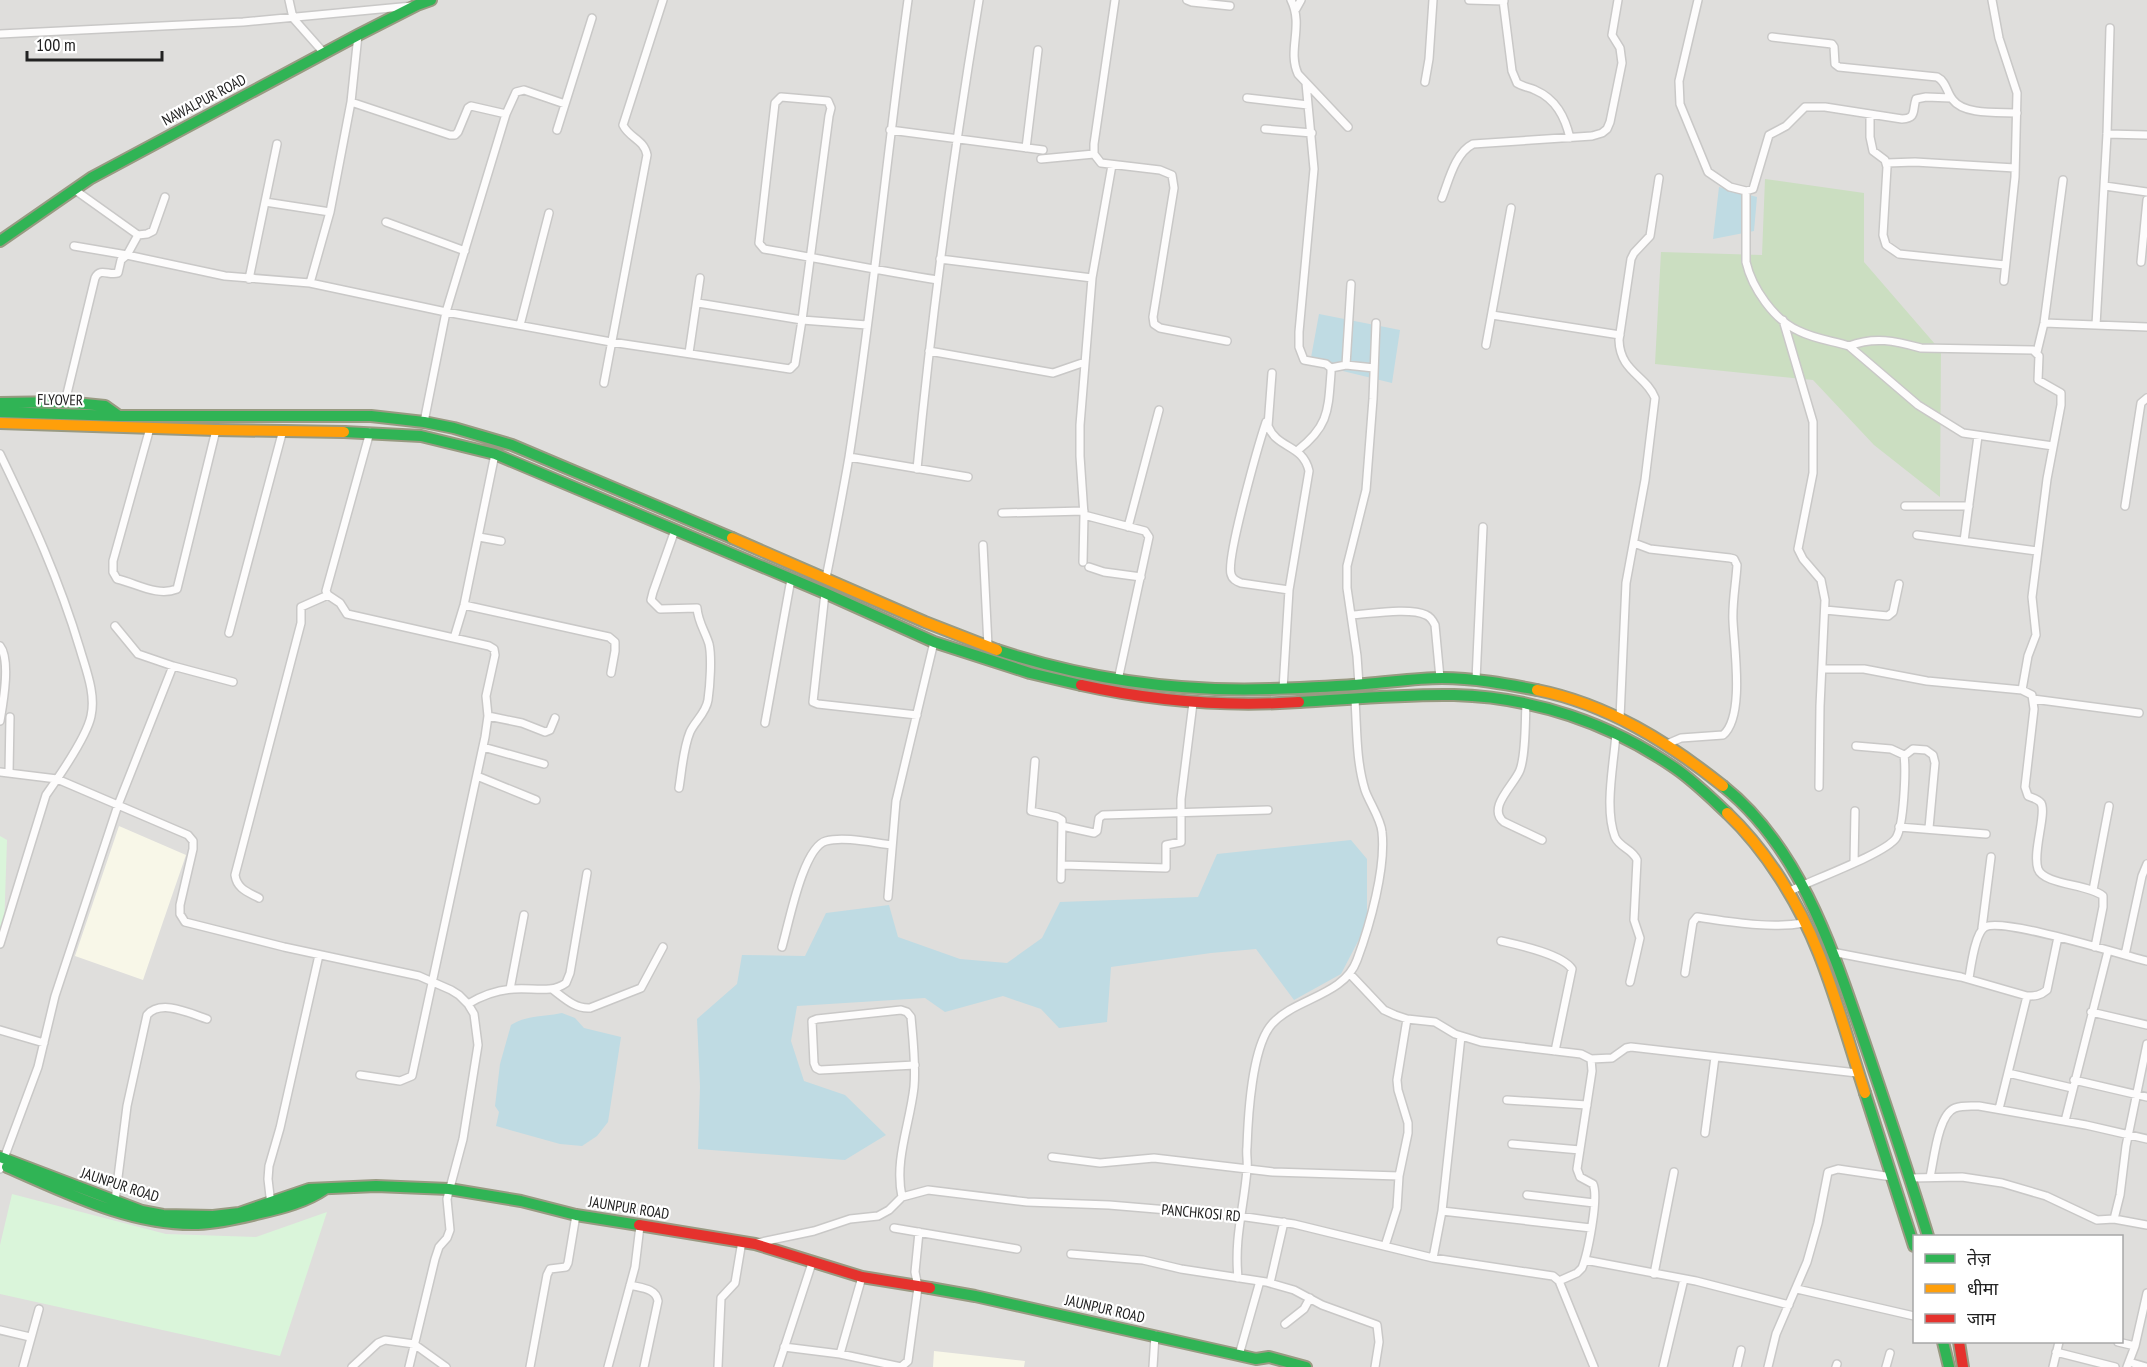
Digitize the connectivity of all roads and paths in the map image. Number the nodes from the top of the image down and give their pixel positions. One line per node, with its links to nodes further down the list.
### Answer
1 (289, 0): 19 (street)
2 (431, 0): 16 (main road, NAWALPUR ROAD)
3 (663, 0): 98 (street)
4 (908, 0): 40 (street)
5 (979, 0): 45 (street)
6 (1115, 0): 49 (street)
7 (1187, 0): 17 (street)
8 (1291, 0): 18 (street)
9 (1301, 0): 18 (street)
10 (1433, 0): 27 (street)
11 (1469, 0): 15 (street)
12 (1618, 0): 44 (street)
13 (1698, 0): 58 (street)
14 (1992, 0): 34 (street)
15 (1503, 1): 44 (street)
16 (417, 5): 19 (street); 23 (main road, NAWALPUR ROAD)
17 (1230, 6)
18 (1296, 9): 28 (street)
19 (293, 18): 22 (street); 26 (street)
20 (592, 18): 32 (street)
21 (2110, 28): 42 (street)
22 (0, 34)
23 (358, 35): 26 (main road, NAWALPUR ROAD); 31 (street)
24 (1772, 37): 30 (street)
25 (1038, 50): 47 (street)
26 (324, 53): 57 (main road, NAWALPUR ROAD)
27 (1425, 82)
28 (1305, 83): 33 (street); 37 (street)
29 (1247, 98): 33 (street)
30 (1951, 98): 34 (street); 36 (street)
31 (351, 102): 35 (street); 65 (street)
32 (566, 104): 35 (street); 39 (street)
33 (1308, 105): 41 (street)
34 (2017, 113): 53 (street)
35 (506, 114): 71 (street)
36 (1870, 114): 51 (street); 58 (street)
37 (1348, 127)
38 (1265, 129): 41 (street)
39 (557, 130)
40 (890, 130): 45 (street); 77 (street)
41 (1312, 133): 106 (street)
42 (2107, 134): 43 (street); 56 (street)
43 (2147, 135)
44 (1570, 138): 61 (street)
45 (956, 139): 47 (street); 74 (street)
46 (277, 144): 63 (street)
47 (1026, 147): 48 (street)
48 (1043, 150)
49 (1094, 154): 50 (street); 52 (street)
50 (1041, 159)
51 (1887, 163): 53 (street); 76 (street)
52 (1112, 165): 79 (street); 97 (street)
53 (2015, 168): 76 (street)
54 (1659, 178): 96 (street)
55 (2063, 180): 90 (street)
56 (2105, 186): 59 (street); 94 (street)
57 (75, 190): 68 (street); 69 (main road, NAWALPUR ROAD)
58 (1746, 191): 89 (street)
59 (2147, 192)
60 (165, 197): 68 (street)
61 (1442, 198)
62 (2147, 200): 75 (street)
63 (265, 202): 65 (street); 80 (street)
64 (1511, 208): 87 (street)
65 (330, 212): 83 (street)
66 (549, 213): 92 (street)
67 (386, 222): 71 (street)
68 (138, 235): 72 (street)
69 (0, 241)
70 (74, 246): 72 (street)
71 (465, 251): 86 (street)
72 (128, 255): 80 (street); 111 (street)
73 (810, 257): 73 (street); 77 (street); 88 (street)
74 (940, 259): 79 (street); 81 (street)
75 (2141, 262)
76 (2005, 265): 82 (street)
77 (874, 270): 81 (street); 93 (street)
78 (700, 278): 85 (street)
79 (1092, 278): 104 (street)
80 (249, 279): 83 (street)
81 (938, 280): 101 (street)
82 (2004, 281)
83 (310, 284): 86 (street)
84 (1351, 284): 105 (street)
85 (698, 303): 88 (street); 103 (street)
86 (446, 312): 92 (street); 117 (street)
87 (1492, 315): 96 (street); 99 (street)
88 (802, 320): 93 (street); 103 (street)
89 (1783, 321): 100 (street); 159 (street)
90 (2044, 323): 94 (street); 102 (street)
91 (1376, 324): 107 (street)
92 (520, 325): 98 (street)
93 (867, 325): 131 (street)
94 (2096, 325): 95 (street)
95 (2147, 327)
96 (1620, 335): 146 (street)
97 (1227, 341)
98 (611, 342): 103 (street); 109 (street)
99 (1486, 345)
100 (1849, 346): 102 (street); 125 (street)
101 (929, 351): 104 (street); 132 (street)
102 (2037, 352): 127 (street)
103 (689, 354)
104 (1085, 362): 138 (street)
105 (1346, 365): 106 (street); 107 (street)
106 (1331, 368): 128 (street)
107 (1374, 368): 160 (street)
108 (1272, 373): 116 (street)
109 (604, 383)
110 (2147, 398): 136 (street)
111 (65, 402): 112 (main road); 115 (main road)
112 (0, 403)
113 (1159, 410): 139 (street)
114 (0, 412): 115 (main road, FLYOVER)
115 (119, 416): 117 (main road, FLYOVER)
116 (1267, 420): 128 (street); 155 (street)
117 (424, 422): 126 (main road, FLYOVER)
118 (0, 423): 119 (main road, FLYOVER)
119 (111, 426): 120 (main road); 121 (main road)
120 (150, 428): 122 (main road); 122 (street)
121 (0, 429)
122 (216, 430): 123 (main road)
123 (283, 430): 124 (main road); 162 (street)
124 (369, 432): 130 (main road); 157 (street)
125 (1978, 436): 127 (street); 135 (street)
126 (499, 441): 130 (street); 152 (main road, FLYOVER)
127 (2053, 446): 148 (street)
128 (1297, 451): 155 (street)
129 (0, 454): 199 (street)
130 (495, 454): 141 (main road); 143 (street)
131 (849, 457): 132 (street); 152 (street)
132 (917, 469): 133 (street)
133 (968, 477)
134 (1905, 506): 135 (street)
135 (1969, 506): 145 (street)
136 (2125, 506)
137 (1002, 513): 138 (street)
138 (1084, 513): 139 (street); 149 (street)
139 (1128, 527): 151 (street)
140 (1483, 527): 172 (street)
141 (675, 530): 153 (main road); 201 (street)
142 (1917, 535): 145 (street)
143 (479, 537): 144 (street); 158 (street)
144 (501, 541)
145 (1964, 541): 148 (street)
146 (1634, 543): 186 (street); 190 (street)
147 (983, 545): 166 (street)
148 (2037, 551): 176 (street)
149 (1083, 562)
150 (1089, 567): 151 (street)
151 (1141, 577): 171 (street)
152 (826, 578): 166 (main road, FLYOVER)
153 (791, 579): 156 (main road); 188 (street)
154 (1899, 584): 159 (street)
155 (1289, 590): 175 (street)
156 (825, 593): 164 (main road); 182 (street)
157 (328, 595): 163 (street); 224 (street)
158 (464, 605): 163 (street); 169 (street)
159 (1825, 610): 168 (street)
160 (1351, 615): 170 (street); 174 (street)
161 (115, 626): 167 (street)
162 (229, 633)
163 (454, 638): 183 (street)
164 (934, 642): 179 (main road); 182 (street)
165 (0, 646): 187 (street)
166 (988, 646): 171 (main road, FLYOVER)
167 (173, 666): 173 (street); 203 (street)
168 (1822, 669): 176 (street); 200 (street)
169 (611, 673)
170 (1440, 678): 172 (main road, FLYOVER); 174 (main road, FLYOVER)
171 (1119, 680): 175 (main road, FLYOVER)
172 (1476, 680): 186 (main road, FLYOVER)
173 (233, 682)
174 (1359, 685): 175 (main road, FLYOVER)
175 (1283, 689)
176 (2022, 690): 177 (street)
177 (2033, 699): 181 (street); 221 (street)
178 (1355, 700): 179 (main road); 180 (main road); 240 (street)
179 (1193, 703): 207 (street)
180 (1526, 703): 189 (main road); 212 (street)
181 (2139, 713)
182 (917, 715): 213 (street)
183 (488, 716): 185 (street); 192 (street)
184 (10, 717): 197 (street)
185 (555, 718)
186 (1620, 718): 190 (main road, FLYOVER)
187 (0, 721)
188 (765, 723)
189 (1616, 733): 222 (main road); 242 (street)
190 (1667, 744): 220 (main road, FLYOVER)
191 (1856, 746): 193 (street)
192 (483, 747): 195 (street); 198 (street)
193 (1904, 756): 209 (street); 210 (street)
194 (1035, 761): 208 (street)
195 (544, 764)
196 (0, 772): 197 (street)
197 (9, 773): 199 (street)
198 (477, 776): 202 (street); 243 (street)
199 (57, 779): 203 (street); 230 (street)
200 (1819, 787)
201 (679, 788)
202 (536, 801)
203 (118, 805): 236 (street); 254 (street)
204 (2109, 806): 221 (street)
205 (1268, 810): 207 (street)
206 (1855, 811): 215 (street)
207 (1180, 813): 208 (street); 217 (street)
208 (1062, 826): 217 (street)
209 (1899, 827): 210 (street); 215 (street)
210 (1929, 828): 211 (street)
211 (1986, 834)
212 (1542, 840)
213 (892, 845): 223 (street); 232 (street)
214 (1991, 857): 227 (street)
215 (1854, 863): 220 (street)
216 (2147, 864): 237 (street)
217 (1062, 865): 219 (street)
218 (587, 873): 245 (street)
219 (1061, 879)
220 (1802, 885): 222 (street); 235 (main road, FLYOVER)
221 (2093, 890): 233 (street)
222 (1788, 892): 226 (main road)
223 (888, 897)
224 (259, 898)
225 (524, 915): 244 (street)
226 (1805, 923): 239 (street); 261 (main road)
227 (1982, 928): 228 (street); 241 (street)
228 (2058, 937): 233 (street); 246 (street)
229 (1501, 941): 256 (street)
230 (0, 944)
231 (663, 947): 245 (street)
232 (782, 947)
233 (2095, 947): 234 (street)
234 (2108, 951): 237 (street); 248 (street)
235 (1832, 952): 241 (street); 284 (main road, FLYOVER)
236 (319, 955): 243 (street); 290 (street)
237 (2125, 955): 238 (street)
238 (2147, 961)
239 (1685, 973)
240 (1350, 974): 250 (street); 279 (street)
241 (1969, 978): 246 (street)
242 (1630, 982)
243 (433, 983): 247 (street); 263 (street)
244 (510, 989): 245 (street); 247 (street)
245 (552, 989)
246 (2027, 996): 262 (street)
247 (468, 1004): 285 (street)
248 (2091, 1012): 251 (street); 264 (street)
249 (207, 1019): 288 (street)
250 (1407, 1019): 253 (street); 281 (street)
251 (2147, 1025)
252 (0, 1030): 254 (street)
253 (1461, 1036): 256 (street); 291 (street)
254 (44, 1044): 278 (street)
255 (2147, 1044): 259 (street)
256 (1555, 1051): 258 (street)
257 (1715, 1057): 258 (street); 261 (street); 272 (street)
258 (1591, 1059): 269 (street)
259 (2145, 1061): 266 (street)
260 (915, 1065): 260 (street); 287 (street)
261 (1857, 1073): 282 (main road)
262 (2008, 1073): 265 (street); 270 (street)
263 (360, 1075)
264 (2074, 1080): 265 (street); 266 (street)
265 (2072, 1088): 271 (street)
266 (2137, 1096): 267 (street); 273 (street)
267 (2147, 1097)
268 (1508, 1100): 269 (street)
269 (1587, 1105): 276 (street)
270 (1999, 1109): 271 (street); 283 (street)
271 (2065, 1121): 273 (street)
272 (1705, 1133)
273 (2128, 1135): 274 (street); 294 (street)
274 (2147, 1139)
275 (1512, 1144): 276 (street)
276 (1580, 1150): 289 (street)
277 (1052, 1157): 279 (street)
278 (1, 1163): 288 (main road, JAUNPUR ROAD); 290 (main road)
279 (1247, 1169): 281 (street); 293 (street)
280 (1674, 1172): 311 (street)
281 (1399, 1176): 305 (street)
282 (1892, 1177): 303 (main road); 320 (street)
283 (1930, 1177): 284 (street); 294 (street)
284 (1910, 1178): 301 (main road, FLYOVER)
285 (449, 1189): 290 (main road, JAUNPUR ROAD); 292 (main road, JAUNPUR ROAD); 334 (street)
286 (1527, 1195): 289 (street)
287 (902, 1197): 293 (street, PANCHKOSI RD); 304 (street, PANCHKOSI RD)
288 (116, 1201): 290 (main road, JAUNPUR ROAD)
289 (1594, 1203): 299 (street)
290 (271, 1207)
291 (1442, 1211): 299 (street); 308 (street)
292 (576, 1215): 297 (main road, JAUNPUR ROAD); 348 (street)
293 (1239, 1216): 295 (street, PANCHKOSI RD); 313 (street)
294 (2114, 1219): 296 (street)
295 (1284, 1222): 305 (street, PANCHKOSI RD); 317 (street)
296 (2147, 1225)
297 (640, 1226): 302 (main road, JAUNPUR ROAD); 318 (street)
298 (894, 1227): 300 (street)
299 (1591, 1228): 309 (street)
300 (919, 1232): 306 (street); 319 (street)
301 (1928, 1235)
302 (742, 1241): 304 (main road, JAUNPUR ROAD); 351 (street)
303 (1913, 1243)
304 (755, 1244): 310 (main road, JAUNPUR ROAD)
305 (1385, 1246): 308 (street, PANCHKOSI RD)
306 (1017, 1249)
307 (1071, 1254): 313 (street)
308 (1433, 1258): 316 (street, PANCHKOSI RD)
309 (1585, 1260): 311 (street); 316 (street)
310 (812, 1263): 312 (main road, JAUNPUR ROAD); 336 (street)
311 (1654, 1274): 314 (street)
312 (862, 1277): 319 (main road, JAUNPUR ROAD); 340 (street)
313 (1238, 1278): 315 (street)
314 (1684, 1279): 323 (street); 358 (street)
315 (1260, 1281): 317 (street); 341 (street)
316 (1559, 1281): 357 (street)
317 (1270, 1283): 322 (street)
318 (630, 1285): 349 (street); 350 (street)
319 (918, 1287): 328 (main road, JAUNPUR ROAD); 340 (street)
320 (1797, 1289): 323 (street); 325 (street)
321 (2147, 1293): 335 (street)
322 (1310, 1298): 326 (street); 356 (street)
323 (1789, 1305): 360 (street)
324 (39, 1310): 329 (street)
325 (1913, 1316)
326 (1285, 1324)
327 (0, 1330): 329 (street)
328 (1155, 1335): 341 (main road, JAUNPUR ROAD); 353 (street)
329 (30, 1337): 344 (street)
330 (1943, 1343): 362 (main road)
331 (1959, 1343): 363 (main road)
332 (2058, 1343): 338 (street)
333 (2123, 1343): 335 (street)
334 (414, 1344): 345 (street); 346 (street); 347 (street)
335 (2134, 1346): 343 (street)
336 (784, 1347): 340 (street); 352 (street)
337 (1741, 1350): 359 (street)
338 (2056, 1352): 364 (street); 365 (street)
339 (1890, 1353): 361 (street)
340 (840, 1354)
341 (1239, 1355): 342 (main road, JAUNPUR ROAD)
342 (1256, 1359): 354 (main road, JAUNPUR ROAD); 355 (main road, JAUNPUR ROAD)
343 (2128, 1364): 366 (street)
344 (23, 1367)
345 (352, 1367)
346 (409, 1367)
347 (446, 1367)
348 (530, 1367)
349 (608, 1367)
350 (644, 1367)
351 (718, 1367)
352 (778, 1367)
353 (1153, 1367)
354 (1265, 1367)
355 (1306, 1367)
356 (1375, 1367)
357 (1594, 1367)
358 (1663, 1367)
359 (1737, 1367)
360 (1768, 1367)
361 (1886, 1367)
362 (1949, 1367)
363 (1963, 1367)
364 (2053, 1367)
365 (2115, 1367)
366 (2146, 1367)

